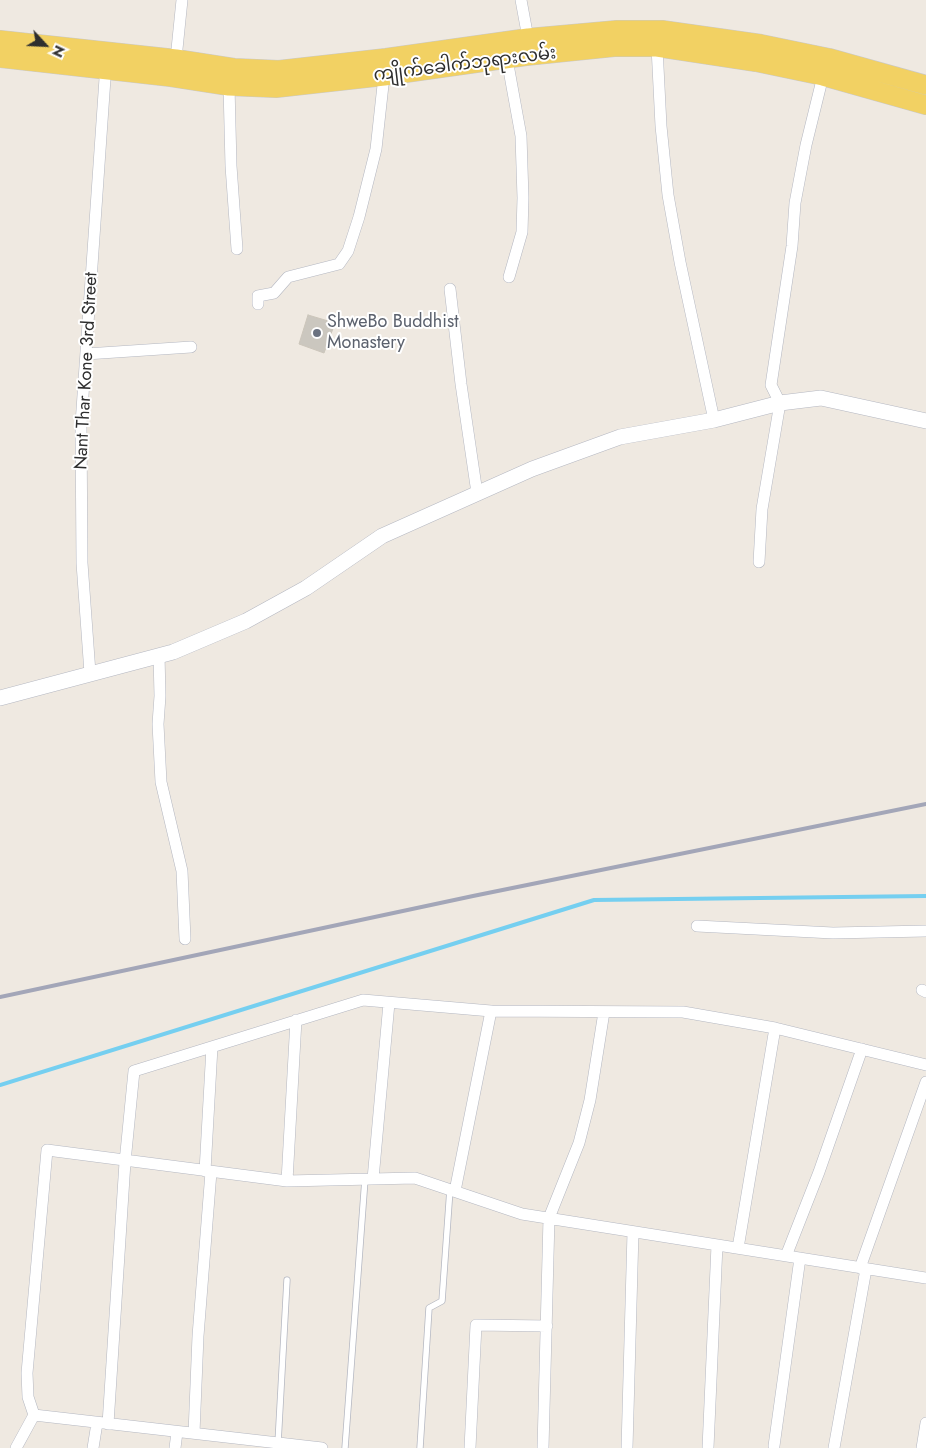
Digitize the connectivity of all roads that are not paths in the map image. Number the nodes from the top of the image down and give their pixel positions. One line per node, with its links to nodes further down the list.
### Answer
1 (182, 0): 7 (street)
2 (521, 0): 3 (street)
3 (528, 38): 7 (main road, ကျိုက်ခေါက်ဘုရားလမ်း); 13 (main road, ကျိုက်ခေါက်ဘုရားလမ်း)
4 (0, 40): 9 (main road, ကျိုက်ခေါက်ဘုရားလမ်း)
5 (657, 47): 8 (main road, ကျိုက်ခေါက်ဘုရားလမ်း); 11 (main road, ကျိုက်ခေါက်ဘုရားလမ်း); 22 (street)
6 (0, 58): 9 (main road, ကျိုက်ခေါက်ဘုရားလမ်း)
7 (176, 59): 9 (main road, ကျိုက်ခေါက်ဘုရားလမ်း)
8 (507, 59): 10 (main road, ကျိုက်ခေါက်ဘုရားလမ်း); 16 (street)
9 (106, 60): 12 (main road, ကျိုက်ခေါက်ဘုရားလမ်း); 20 (street, Nant Thar Kone 3rd Street)
10 (384, 76): 12 (main road, ကျိုက်ခေါက်ဘုရားလမ်း); 18 (street)
11 (823, 76): 14 (main road, ကျိုက်ခေါက်ဘုရားလမ်း); 21 (street)
12 (229, 86): 15 (street)
13 (926, 86)
14 (926, 105)
15 (237, 249)
16 (509, 276)
17 (450, 289): 24 (street)
18 (258, 304)
19 (191, 347): 20 (street)
20 (86, 354): 27 (street, Nant Thar Kone 3rd Street)
21 (780, 403): 22 (street); 23 (street); 25 (street)
22 (714, 420): 24 (street)
23 (926, 421)
24 (478, 493): 26 (street)
25 (759, 562)
26 (159, 655): 27 (street); 31 (street)
27 (90, 673): 28 (street)
28 (0, 698)
29 (697, 926): 30 (street)
30 (926, 930)
31 (185, 939)
32 (389, 1003): 33 (street); 35 (street); 43 (street)
33 (491, 1011): 34 (street); 45 (street)
34 (604, 1012): 36 (street); 46 (street)
35 (296, 1020): 37 (street); 44 (street)
36 (775, 1028): 38 (street); 49 (street)
37 (212, 1047): 41 (street); 42 (street)
38 (862, 1049): 39 (street); 50 (street)
39 (926, 1065)
40 (926, 1082): 52 (street)
41 (125, 1162): 42 (street); 56 (street); 57 (street)
42 (208, 1172): 44 (street); 60 (street)
43 (369, 1179): 44 (street); 45 (street); 68 (lane)
44 (287, 1181)
45 (453, 1190): 46 (street); 69 (lane)
46 (549, 1218): 47 (street); 55 (street)
47 (633, 1232): 48 (street); 72 (street)
48 (716, 1245): 49 (street); 73 (street)
49 (738, 1248): 50 (street)
50 (786, 1256): 51 (street)
51 (800, 1258): 52 (street); 63 (street)
52 (863, 1268): 53 (street); 74 (street)
53 (926, 1278)
54 (287, 1280): 61 (lane)
55 (546, 1326): 70 (street); 71 (street)
56 (34, 1415): 57 (street); 64 (street)
57 (103, 1423): 59 (street); 65 (street)
58 (926, 1423): 75 (street)
59 (177, 1432): 60 (street); 66 (street)
60 (194, 1434): 62 (street)
61 (278, 1443): 62 (street); 67 (street)
62 (260, 1445)
63 (774, 1446)
64 (16, 1448)
65 (93, 1448)
66 (175, 1448)
67 (322, 1448)
68 (345, 1448)
69 (420, 1448)
70 (470, 1448)
71 (543, 1448)
72 (626, 1448)
73 (708, 1448)
74 (834, 1448)
75 (922, 1448)

